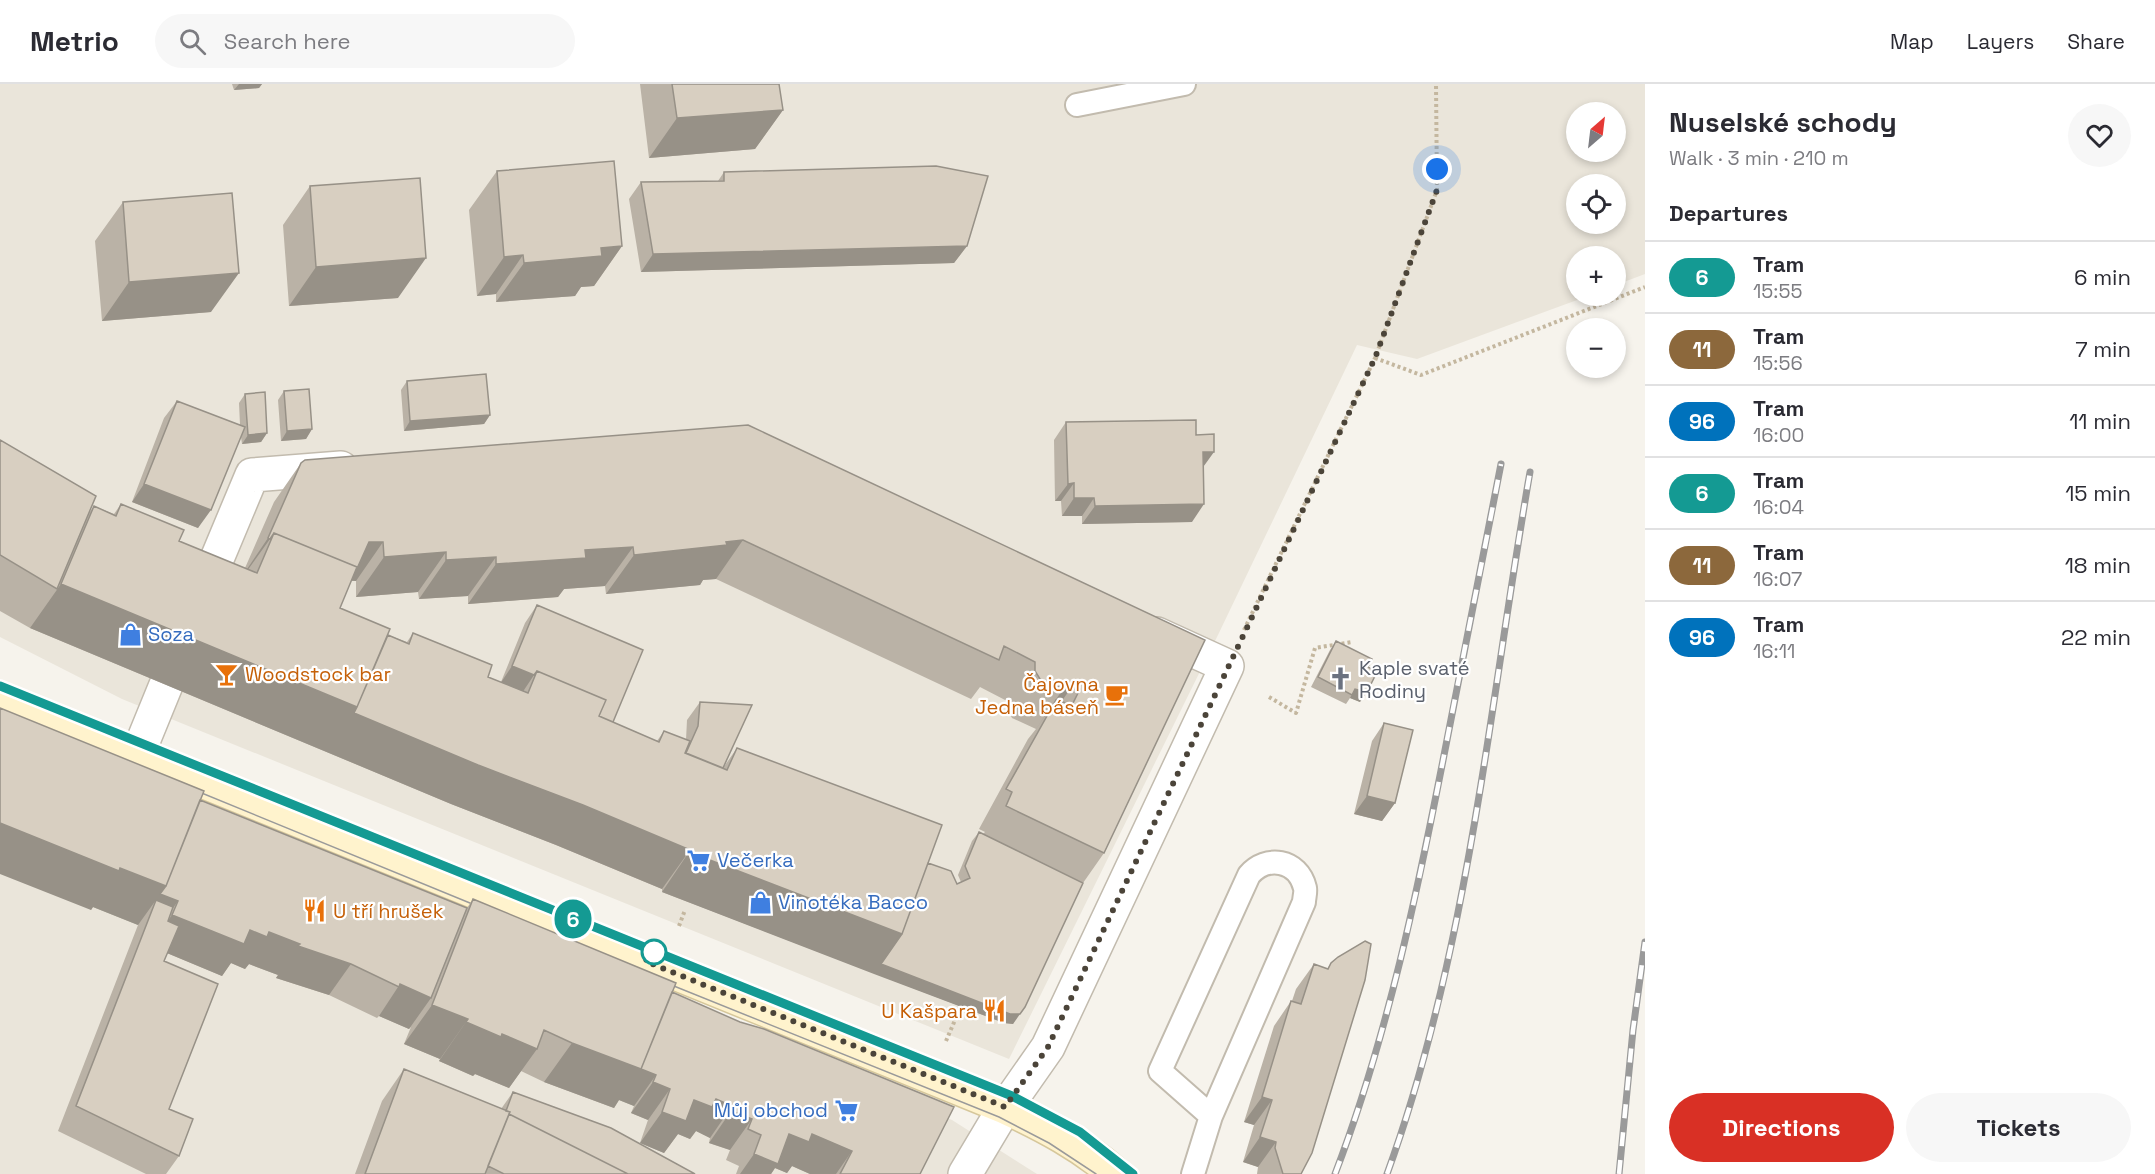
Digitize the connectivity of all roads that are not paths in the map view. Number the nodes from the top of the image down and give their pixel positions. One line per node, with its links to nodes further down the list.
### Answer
1 (1184, 84): 2 (lane)
2 (1077, 105)
3 (366, 466): 4 (street)
4 (198, 607)
5 (1130, 621): 9 (street)
6 (166, 685): 8 (street)
7 (0, 699): 8 (street)
8 (137, 756): 9 (street)
9 (1005, 1107): 11 (street); 12 (street)
10 (1211, 1116): 10 (lane); 13 (lane)
11 (965, 1174)
12 (1114, 1174)
13 (1193, 1174)

